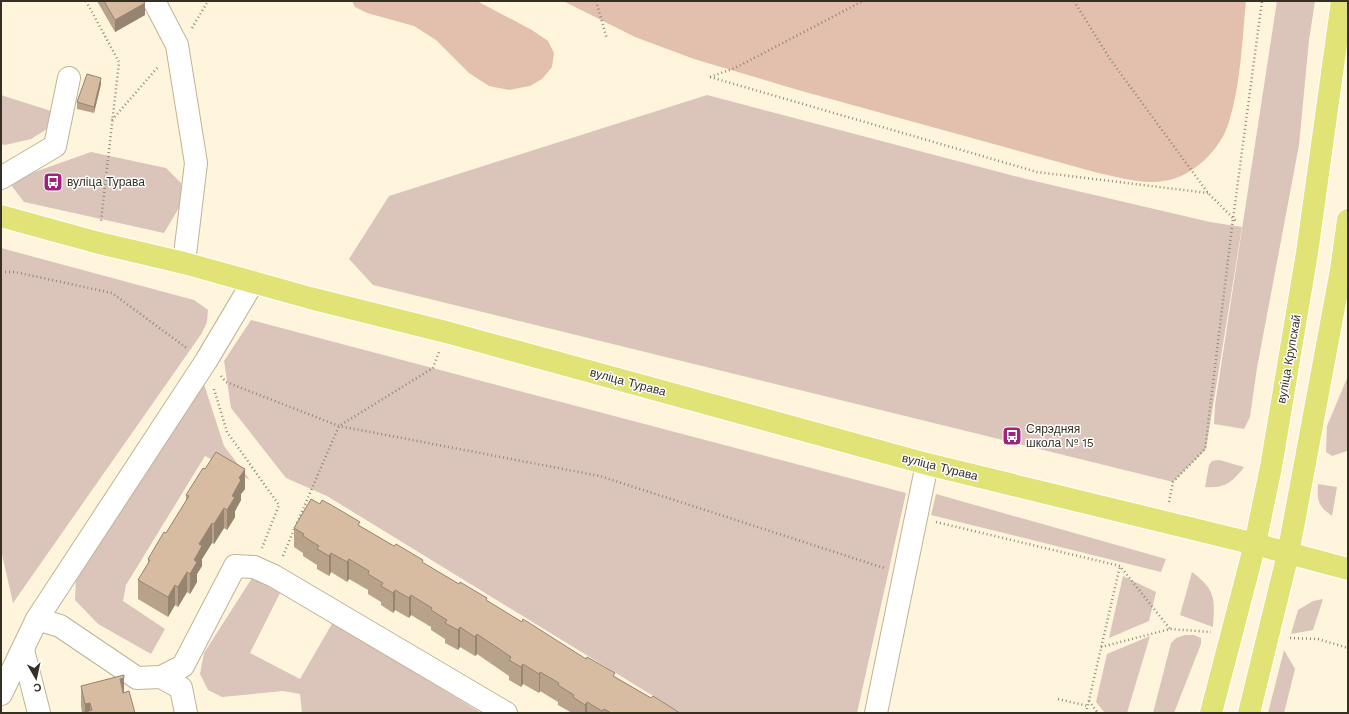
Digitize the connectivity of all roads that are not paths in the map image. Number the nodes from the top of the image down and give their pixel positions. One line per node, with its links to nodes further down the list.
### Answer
1 (154, 1): 7 (lane)
2 (1342, 1): 10 (main road, вуліца Крупскай)
3 (69, 78): 4 (lane)
4 (1, 178)
5 (1, 216): 7 (main road, вуліца Турава)
6 (1348, 220): 11 (main road)
7 (184, 263): 8 (main road, вуліца Турава)
8 (253, 282): 9 (main road, вуліца Турава); 13 (lane)
9 (927, 464): 10 (main road, вуліца Турава); 20 (lane)
10 (1255, 544): 11 (main road, вуліца Турава); 21 (main road, вуліца Крупскай)
11 (1288, 554): 12 (main road, вуліца Турава); 22 (main road)
12 (1348, 569)
13 (37, 618): 14 (lane); 15 (lane)
14 (23, 650): 16 (lane); 17 (lane)
15 (161, 677): 18 (lane); 19 (lane)
16 (1, 694)
17 (38, 713)
18 (186, 713)
19 (506, 713)
20 (876, 713)
21 (1211, 713)
22 (1249, 713)

